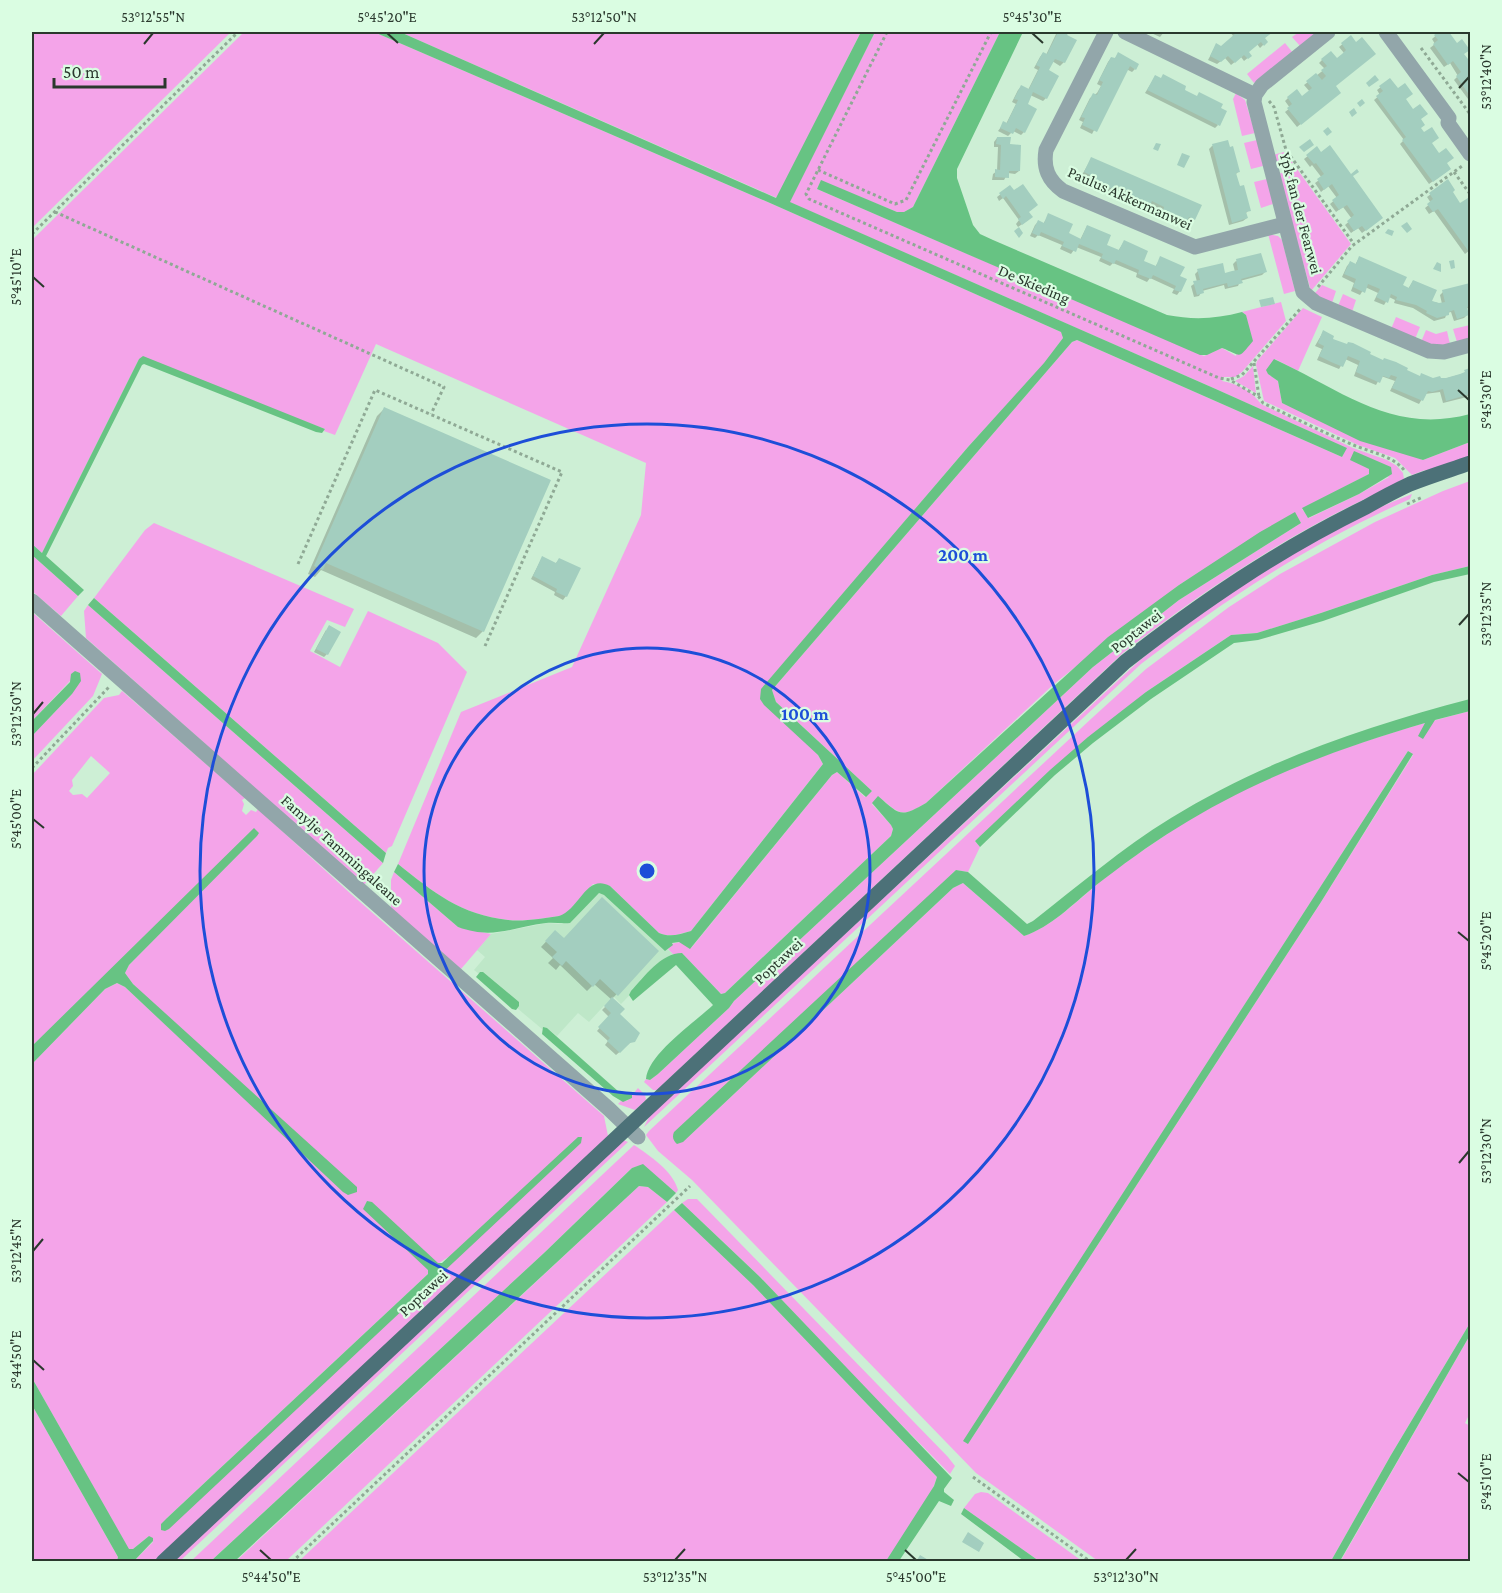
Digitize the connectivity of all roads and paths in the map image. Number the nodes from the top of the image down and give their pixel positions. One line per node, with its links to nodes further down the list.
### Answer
1 (238, 32): 16 (path)
2 (887, 32): 13 (path, De Skieding)
3 (992, 32): 13 (path)
4 (1106, 32): 17 (street, Paulus Akkermanwei)
5 (1125, 32): 9 (street)
6 (1328, 32): 9 (street)
7 (1386, 32): 11 (street)
8 (1421, 48): 10 (path)
9 (1257, 93): 17 (street, Ypk fan der Fearwei); 19 (path)
10 (1470, 114)
11 (1470, 154)
12 (1470, 160): 14 (path)
13 (818, 170): 23 (path, De Skieding)
14 (1454, 172): 15 (path); 19 (path)
15 (1470, 194)
16 (55, 212): 18 (path); 25 (path)
17 (1285, 224): 20 (street, Ypk fan der Fearwei)
18 (32, 234)
19 (1354, 244): 20 (path)
20 (1309, 298): 21 (street, Ypk fan der Fearwei); 22 (path)
21 (1470, 345)
22 (1253, 362): 23 (path); 24 (path)
23 (1230, 380): 24 (path, De Skieding)
24 (1259, 397): 27 (path, De Skieding)
25 (431, 414): 30 (path); 32 (path)
26 (1470, 463): 35 (main road, Poptawei)
27 (1406, 473)
28 (1427, 495): 29 (path)
29 (1403, 506)
30 (298, 564)
31 (32, 601): 33 (street, Famylje Tammingaleane)
32 (485, 646)
33 (119, 677): 34 (path); 35 (street, Famylje Tammingaleane)
34 (32, 768)
35 (633, 1132): 38 (main road, Poptawei)
36 (690, 1186): 39 (path)
37 (973, 1477): 40 (path)
38 (164, 1562)
39 (292, 1562)
40 (1091, 1562)

